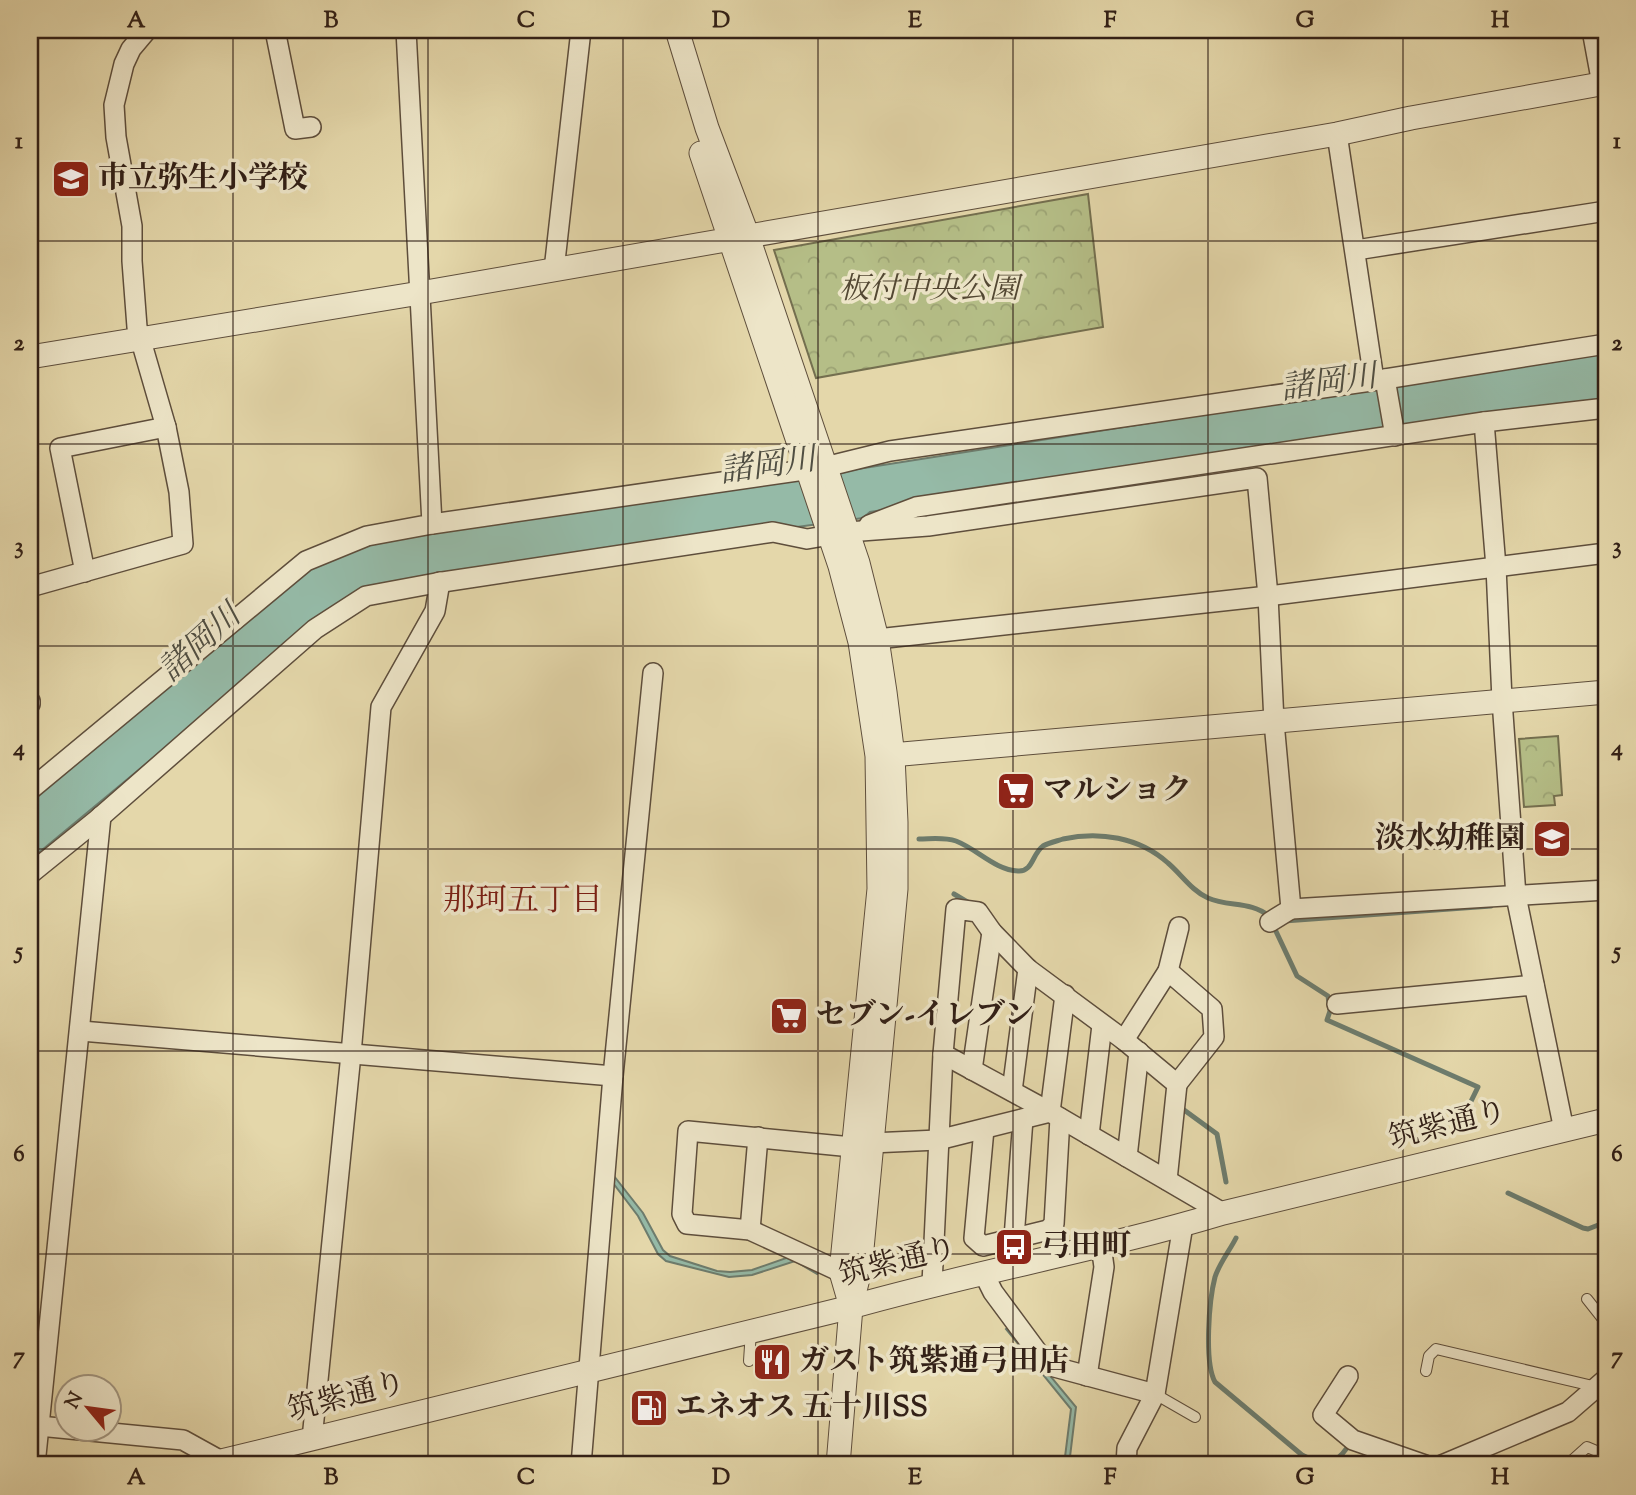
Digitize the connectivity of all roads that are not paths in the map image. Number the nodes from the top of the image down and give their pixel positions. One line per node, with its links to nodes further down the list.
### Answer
1 (147, 30): 16 (street)
2 (275, 30): 9 (street)
3 (406, 30): 15 (street)
4 (581, 30): 14 (street)
5 (662, 30): 12 (street)
6 (677, 30): 12 (street)
7 (1592, 30): 8 (street)
8 (1604, 84): 10 (street)
9 (311, 127)
10 (1337, 134): 12 (street); 13 (street)
11 (1606, 211): 13 (street)
12 (738, 236): 14 (street); 24 (street)
13 (1356, 250): 19 (street)
14 (554, 270): 15 (street)
15 (420, 293): 16 (street); 25 (street)
16 (140, 340): 18 (street); 22 (street)
17 (1606, 344): 19 (street)
18 (30, 357)
19 (1380, 380): 23 (street); 24 (street)
20 (1606, 408): 21 (street)
21 (1484, 422): 23 (street); 28 (street)
22 (166, 427): 29 (street); 29 (street)
23 (1395, 436): 26 (street)
24 (820, 470): 25 (street); 26 (street)
25 (432, 524): 39 (street)
26 (839, 534): 30 (street); 32 (street); 33 (street); 38 (street)
27 (1606, 553): 28 (street)
28 (1496, 567): 32 (street); 36 (street)
29 (85, 572): 31 (street)
30 (440, 582): 40 (street); 56 (street)
31 (30, 587)
32 (1268, 597): 33 (street); 37 (street)
33 (877, 639): 38 (street)
34 (653, 673): 59 (street)
35 (1606, 692): 36 (street)
36 (1502, 700): 37 (street); 43 (street)
37 (1274, 722): 38 (street); 44 (street)
38 (885, 756): 70 (street)
39 (30, 790)
40 (101, 816): 41 (street); 54 (street)
41 (30, 874)
42 (1606, 890): 43 (street)
43 (1516, 896): 44 (street); 50 (street)
44 (1291, 909): 45 (street)
45 (1270, 922)
46 (1179, 928): 49 (street)
47 (992, 932): 48 (street); 57 (street); 58 (street)
48 (1028, 969): 51 (street); 61 (street)
49 (1168, 971): 55 (street); 60 (street)
50 (1534, 985): 52 (street); 66 (street)
51 (1065, 995): 53 (street); 62 (street)
52 (1337, 1004)
53 (1102, 1025): 55 (street); 67 (street)
54 (80, 1031): 56 (street); 93 (street)
55 (1131, 1046): 60 (street); 71 (street)
56 (351, 1054): 59 (street); 94 (street)
57 (943, 1054): 58 (street); 69 (street)
58 (972, 1070): 61 (street)
59 (612, 1076): 86 (street)
60 (1177, 1084): 72 (street)
61 (1012, 1091): 62 (street)
62 (1055, 1115): 63 (street); 67 (street); 76 (street)
63 (1023, 1119): 65 (street); 76 (street)
64 (1606, 1121): 66 (street, 筑紫通り)
65 (984, 1129): 69 (street); 76 (street)
66 (1564, 1130): 73 (street, 筑紫通り)
67 (1089, 1135): 71 (street)
68 (758, 1138): 70 (street); 75 (street); 75 (street)
69 (938, 1140): 70 (street); 80 (street)
70 (862, 1145): 78 (street); 82 (street)
71 (1128, 1157): 72 (street)
72 (1167, 1180): 73 (street)
73 (1223, 1213): 74 (street, 筑紫通り)
74 (1184, 1225): 77 (street, 筑紫通り); 91 (street)
75 (750, 1230): 78 (street)
76 (1014, 1238)
77 (1101, 1245): 79 (street, 筑紫通り); 88 (street)
78 (841, 1272): 82 (street)
79 (984, 1274): 80 (street, 筑紫通り); 88 (street)
80 (932, 1284): 82 (street, 筑紫通り)
81 (1587, 1299): 83 (lane)
82 (851, 1307): 84 (street, 筑紫通り); 99 (street)
83 (1606, 1323)
84 (751, 1331): 85 (lane); 86 (street, 筑紫通り)
85 (748, 1361)
86 (587, 1371): 94 (street, 筑紫通り); 98 (street)
87 (1426, 1371): 90 (lane)
88 (1087, 1376): 91 (street)
89 (1348, 1376): 101 (street)
90 (1602, 1383): 102 (street)
91 (1155, 1395): 92 (lane); 100 (street)
92 (1195, 1417)
93 (39, 1426): 96 (street); 97 (street)
94 (312, 1439): 97 (street, 筑紫通り)
95 (1606, 1455): 103 (lane)
96 (34, 1456)
97 (213, 1463)
98 (581, 1465)
99 (838, 1465)
100 (1126, 1465)
101 (1425, 1465)
102 (1442, 1465)
103 (1567, 1465)

